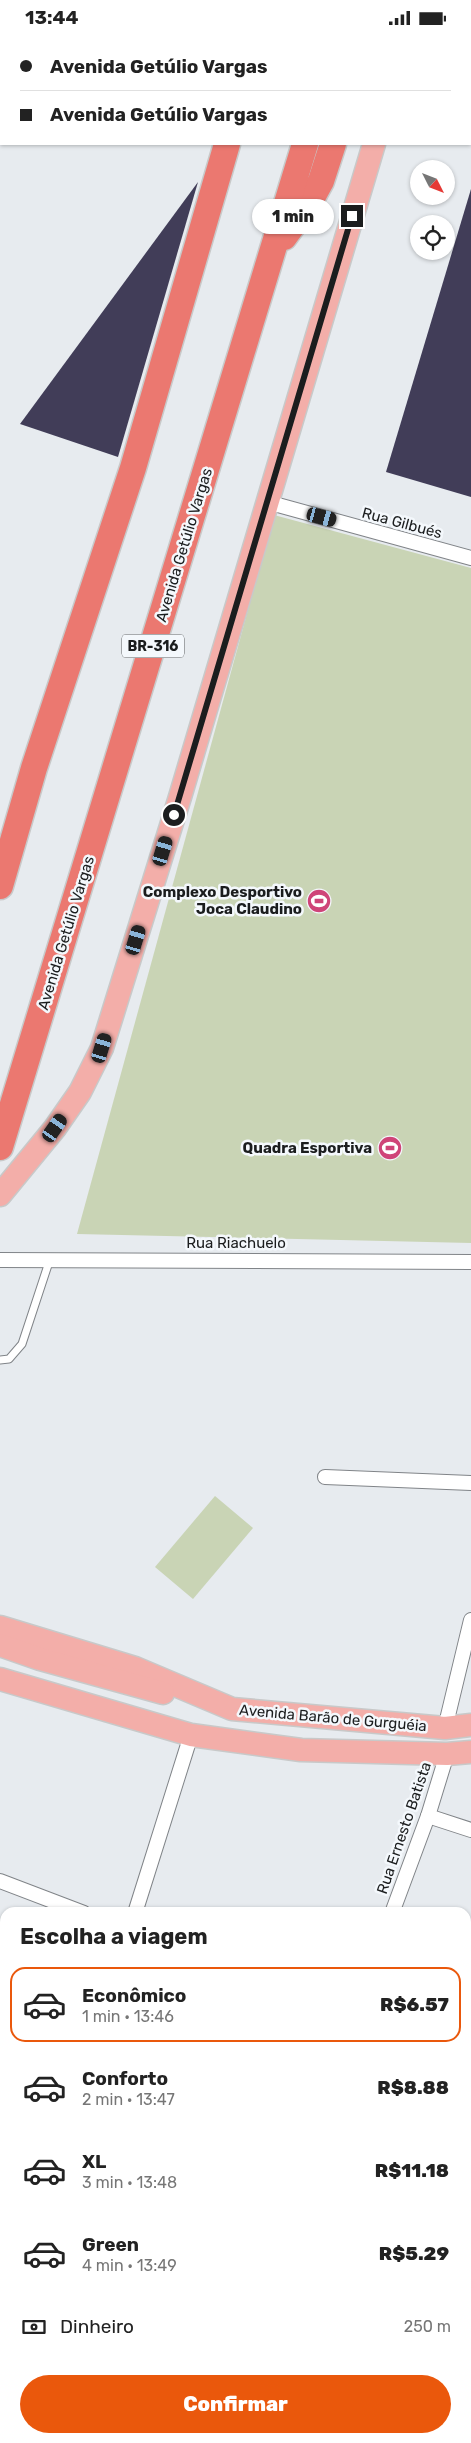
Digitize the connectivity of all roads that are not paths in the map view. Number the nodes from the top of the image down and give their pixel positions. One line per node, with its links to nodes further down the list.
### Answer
1 (227, 145): 8 (highway)
2 (305, 145): 5 (highway, Avenida Getúlio Vargas / BR-316)
3 (333, 145): 5 (highway)
4 (374, 145): 6 (main road)
5 (273, 251): 9 (highway, Avenida Getúlio Vargas / BR-316)
6 (267, 502): 7 (street, Rua Gilbués); 10 (main road)
7 (471, 559)
8 (0, 886)
9 (0, 1147)
10 (0, 1195)
11 (50, 1259): 12 (street, Rua Riachuelo); 13 (street, Rua Riachuelo); 14 (lane)
12 (0, 1260)
13 (471, 1262)
14 (0, 1360)
15 (325, 1477): 16 (street)
16 (471, 1483)
17 (471, 1620): 24 (street)
18 (0, 1627): 22 (main road, Avenida Barão de Gurguéia)
19 (0, 1645): 22 (main road)
20 (0, 1663): 26 (main road)
21 (0, 1679): 25 (main road, Avenida Barão de Gurguéia)
22 (232, 1709): 24 (main road, Avenida Barão de Gurguéia)
23 (471, 1725): 24 (main road, Avenida Barão de Gurguéia)
24 (445, 1728)
25 (191, 1735): 26 (main road, Avenida Barão de Gurguéia); 33 (street)
26 (228, 1738): 28 (main road, Avenida Barão de Gurguéia)
27 (471, 1752): 28 (main road, Avenida Barão de Gurguéia)
28 (447, 1754): 29 (street, Rua Ernesto Batista)
29 (428, 1817): 30 (street); 34 (street, Rua Ernesto Batista)
30 (471, 1830)
31 (0, 1881): 32 (street)
32 (68, 1907)
33 (138, 1907)
34 (394, 1907)

